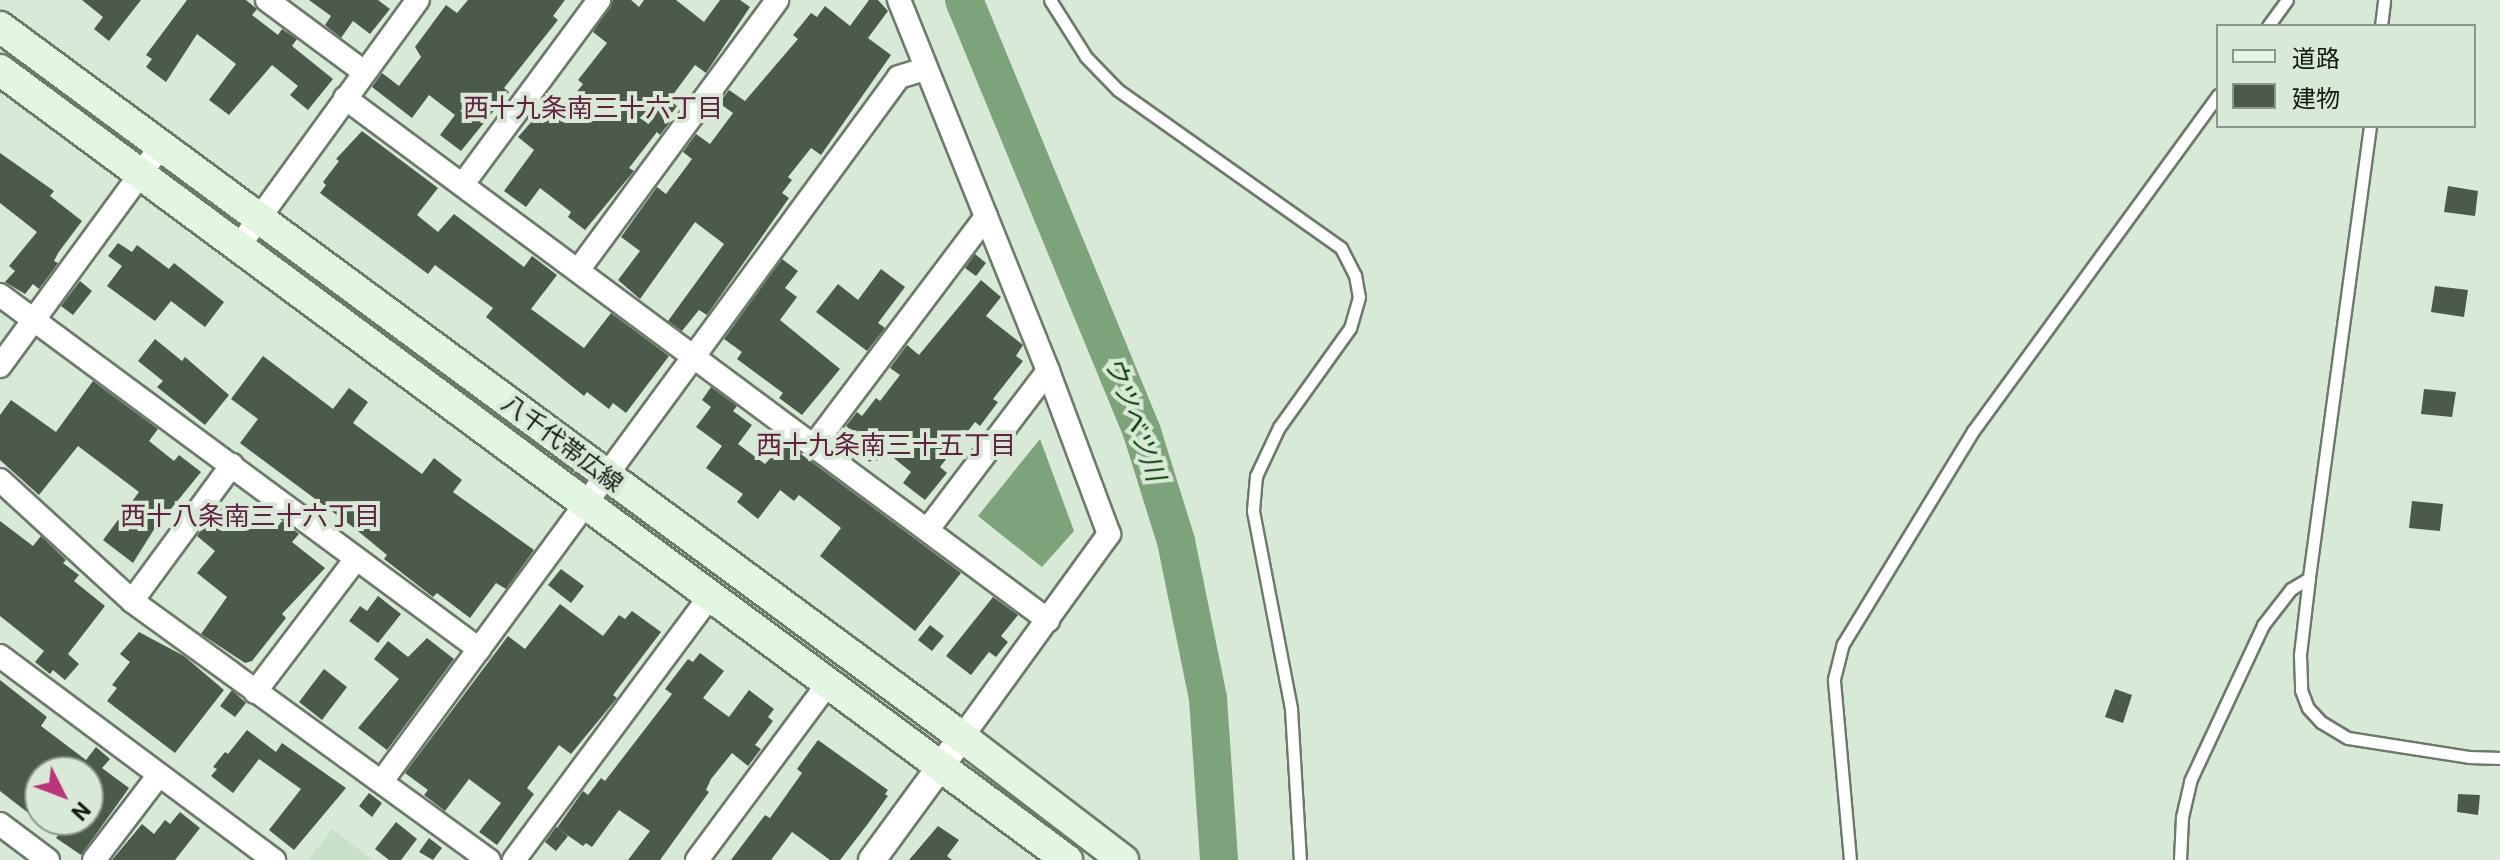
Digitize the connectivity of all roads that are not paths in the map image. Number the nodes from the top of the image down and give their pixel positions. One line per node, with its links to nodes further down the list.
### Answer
1 (267, 0): 14 (street)
2 (418, 0): 14 (street)
3 (599, 0): 20 (street)
4 (777, 0): 24 (street)
5 (899, 0): 12 (street)
6 (1050, 0): 60 (lane)
7 (2287, 0): 9 (lane)
8 (2384, 0): 10 (lane)
9 (2269, 24)
10 (2381, 24)
11 (0, 27): 18 (main road, 八千代帯広線)
12 (926, 69): 21 (street); 27 (street)
13 (0, 70): 19 (main road, 八千代帯広線)
14 (364, 72): 15 (street)
15 (345, 98): 20 (street); 22 (street)
16 (2216, 98): 61 (lane)
17 (2370, 128): 37 (lane)
18 (160, 147): 19 (street); 22 (main road, 八千代帯広線)
19 (140, 173): 23 (main road, 八千代帯広線); 26 (street)
20 (463, 184): 24 (street)
21 (986, 217): 29 (street); 30 (street)
22 (258, 218): 23 (street); 32 (main road, 八千代帯広線)
23 (239, 246): 34 (main road, 八千代帯広線)
24 (579, 269): 27 (street)
25 (0, 295): 26 (street)
26 (34, 319): 28 (street); 31 (street)
27 (696, 356): 30 (street); 32 (street)
28 (0, 366)
29 (1048, 371): 35 (street); 40 (street)
30 (814, 445): 35 (street)
31 (232, 465): 36 (street); 39 (street)
32 (607, 477): 34 (street); 45 (main road, 八千代帯広線)
33 (0, 480): 39 (street)
34 (586, 505): 38 (main road, 八千代帯広線); 41 (street)
35 (928, 529): 40 (street)
36 (356, 559): 41 (street); 44 (street)
37 (2309, 578): 46 (lane); 62 (lane)
38 (711, 595): 43 (main road, 八千代帯広線); 55 (street)
39 (132, 601): 44 (street)
40 (1048, 620): 45 (street)
41 (479, 649): 49 (street)
42 (0, 656): 48 (street)
43 (829, 682): 47 (main road, 八千代帯広線); 56 (street)
44 (255, 692): 49 (street)
45 (962, 737): 47 (street); 59 (main road, 八千代帯広線)
46 (2500, 758)
47 (941, 766): 57 (street); 58 (main road, 八千代帯広線)
48 (159, 775): 52 (street); 53 (street)
49 (382, 781): 54 (street)
50 (0, 824): 51 (street)
51 (48, 860)
52 (94, 860)
53 (274, 860)
54 (489, 860)
55 (514, 860)
56 (697, 860)
57 (872, 860)
58 (1067, 860)
59 (1123, 860)
60 (1300, 860)
61 (1850, 860)
62 (2180, 860)

